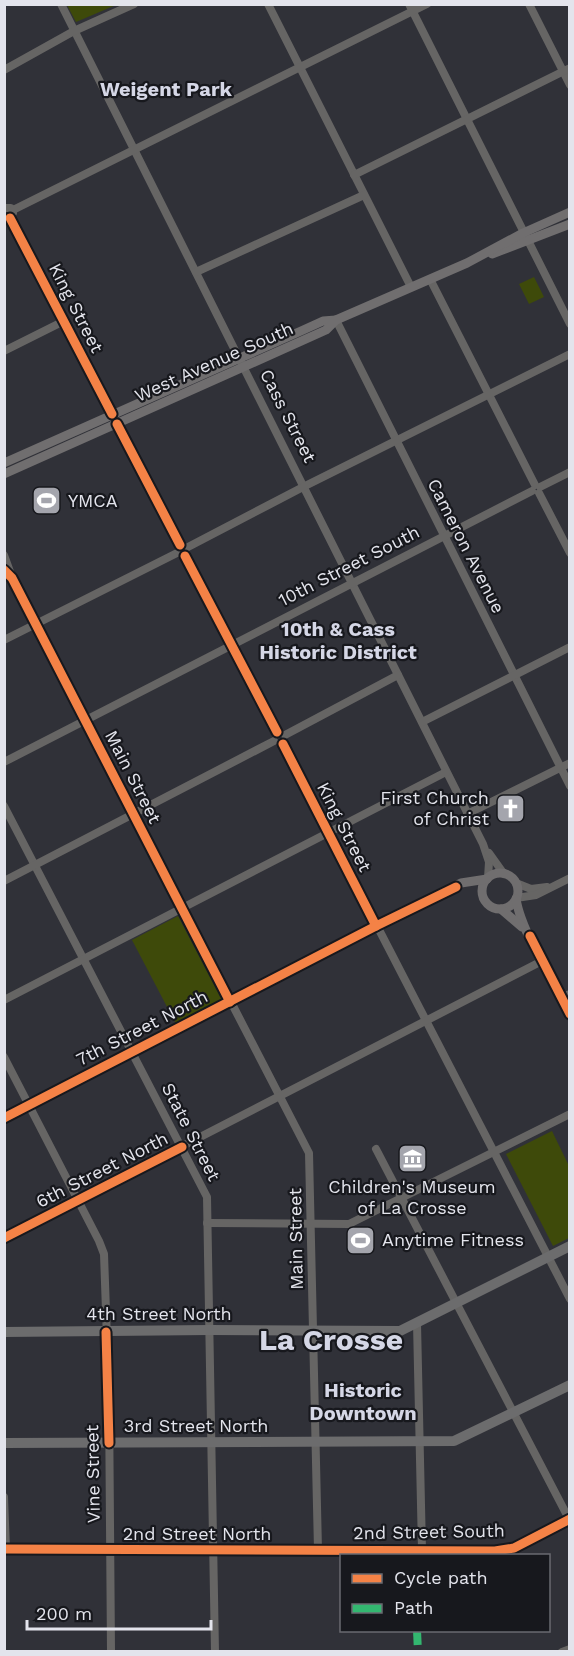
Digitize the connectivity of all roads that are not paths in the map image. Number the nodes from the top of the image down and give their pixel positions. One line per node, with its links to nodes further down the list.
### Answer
1 (61, 4): 7 (street, Cass Street)
2 (134, 4): 7 (street)
3 (268, 4): 8 (street)
4 (426, 4): 6 (street)
5 (529, 4): 10 (street)
6 (411, 8): 8 (street); 12 (street)
7 (74, 31): 9 (street); 13 (street, Cass Street)
8 (300, 68): 13 (street); 14 (street)
9 (4, 70)
10 (566, 70): 11 (street); 12 (street)
11 (570, 85)
12 (466, 119): 14 (street); 19 (street)
13 (134, 150): 16 (street); 20 (street, Cass Street)
14 (354, 175): 15 (street)
15 (364, 195): 20 (street); 22 (street)
16 (7, 211): 24 (street, King Street)
17 (570, 212): 19 (main road, West Avenue South)
18 (570, 224): 19 (main road, West Avenue South)
19 (525, 237): 21 (main road, West Avenue South); 25 (street)
20 (196, 272): 28 (street, Cass Street)
21 (430, 279): 22 (main road, West Avenue South); 30 (street)
22 (411, 287): 23 (main road, West Avenue South)
23 (336, 320): 28 (main road, West Avenue South); 29 (main road, West Avenue South); 33 (street, Cameron Avenue)
24 (64, 321): 26 (street); 31 (street, King Street)
25 (570, 324)
26 (4, 351)
27 (570, 354): 30 (street)
28 (239, 358): 29 (street, Cass Street); 31 (main road, West Avenue South)
29 (244, 368): 32 (main road, West Avenue South); 37 (street, Cass Street)
30 (488, 394): 33 (street); 38 (street)
31 (112, 414): 34 (main road, West Avenue South)
32 (117, 424): 36 (main road, West Avenue South); 40 (street)
33 (396, 441): 37 (street); 39 (street, Cameron Avenue)
34 (4, 463)
35 (570, 472): 38 (street, 10th Street South)
36 (4, 474)
37 (304, 486): 40 (street); 45 (street, Cass Street)
38 (536, 489): 39 (street, 10th Street South); 41 (street)
39 (444, 535): 45 (street, 10th Street South); 51 (street, Cameron Avenue)
40 (182, 550): 46 (street); 48 (street)
41 (570, 553)
42 (4, 555): 44 (street)
43 (4, 570): 44 (street, Main Street)
44 (12, 578): 46 (street, Main Street)
45 (352, 582): 48 (street, 10th Street South); 50 (street, Cass Street)
46 (36, 624): 47 (street); 52 (street, Main Street)
47 (4, 640)
48 (231, 644): 52 (street, 10th Street South); 54 (street)
49 (570, 646): 51 (street)
50 (398, 675): 53 (street, Cass Street); 54 (street)
51 (514, 675): 53 (street); 57 (street, Cameron Avenue)
52 (85, 719): 55 (street, 10th Street South); 61 (street, Main Street)
53 (422, 722): 58 (street, Cass Street)
54 (281, 740): 61 (street); 63 (street, King Street)
55 (4, 762)
56 (570, 763): 57 (street)
57 (560, 767): 59 (street, Cameron Avenue); 62 (street)
58 (446, 772): 62 (street, Cass Street); 63 (street)
59 (570, 786)
60 (4, 806): 65 (street, State Street)
61 (134, 814): 65 (street); 75 (street, Main Street)
62 (467, 814): 64 (street, Cass Street)
63 (328, 832): 75 (street); 77 (street, King Street)
64 (483, 844): 66 (street, Cass Street); 67 (street, Cass Street)
65 (36, 865): 69 (street); 79 (street, State Street)
66 (504, 874): 67 (main road); 70 (main road)
67 (488, 878): 71 (main road, 7th Street North); 73 (main road)
68 (570, 878): 72 (street)
69 (4, 881)
70 (516, 883): 72 (street); 74 (main road)
71 (456, 887): 73 (main road); 77 (main road, 7th Street North)
72 (552, 887): 74 (street)
73 (483, 895): 76 (main road)
74 (516, 899): 76 (main road); 78 (main road)
75 (182, 908): 79 (street); 83 (street, Main Street)
76 (501, 909): 78 (main road)
77 (376, 926): 83 (main road, 7th Street North); 85 (street, King Street)
78 (530, 936): 80 (main road)
79 (84, 958): 82 (street); 86 (street, State Street)
80 (542, 961): 81 (main road); 85 (street, 6th Street North)
81 (565, 996): 84 (main road)
82 (4, 999)
83 (230, 1002): 86 (main road, 7th Street North); 88 (street, Main Street)
84 (570, 1014)
85 (425, 1021): 88 (street, 6th Street North); 94 (street, King Street)
86 (133, 1052): 89 (main road, 7th Street North); 92 (street, State Street)
87 (4, 1057): 89 (street, Vine Street)
88 (280, 1096): 92 (street, 6th Street North); 98 (street, Main Street)
89 (29, 1105): 91 (main road, 7th Street North); 96 (street, Vine Street)
90 (570, 1114): 94 (street)
91 (4, 1118)
92 (182, 1147): 96 (street, 6th Street North); 97 (street, State Street)
93 (376, 1149): 95 (street)
94 (494, 1152): 95 (street); 101 (street, King Street)
95 (401, 1198): 98 (street); 103 (street)
96 (78, 1200): 99 (street, 6th Street North); 108 (street, Vine Street)
97 (207, 1223): 98 (street); 105 (street, State Street)
98 (310, 1223): 106 (street, Main Street)
99 (4, 1238)
100 (570, 1246): 101 (highway, 4th Street North)
101 (548, 1257): 102 (street, King Street); 103 (highway, 4th Street North)
102 (570, 1299)
103 (456, 1304): 104 (highway, 4th Street North); 110 (street)
104 (417, 1323): 106 (highway, 4th Street North); 112 (street)
105 (210, 1330): 106 (highway, 4th Street North); 108 (highway, 4th Street North); 115 (street, State Street)
106 (313, 1331): 111 (street, Main Street)
107 (4, 1332): 108 (highway, 4th Street North)
108 (106, 1332): 114 (street, Vine Street)
109 (570, 1385): 110 (highway, 3rd Street North)
110 (512, 1414): 112 (highway, 3rd Street North); 117 (street)
111 (316, 1442): 112 (highway, 3rd Street North); 115 (highway, 3rd Street North); 119 (street, Main Street)
112 (420, 1442): 120 (street)
113 (4, 1443): 114 (highway, 3rd Street North)
114 (109, 1443): 115 (highway, 3rd Street North); 121 (street, Vine Street)
115 (212, 1443): 122 (street, State Street)
116 (4, 1497): 118 (street)
117 (569, 1520): 120 (street, 2nd Street South)
118 (5, 1549): 121 (street, 2nd Street North)
119 (318, 1550): 120 (street, 2nd Street South); 122 (street, 2nd Street North)
120 (422, 1550)
121 (110, 1551): 122 (street, 2nd Street North); 124 (street, Vine Street)
122 (214, 1551): 125 (street, State Street)
123 (570, 1649): 126 (street)
124 (111, 1652)
125 (215, 1652)
126 (562, 1652)

